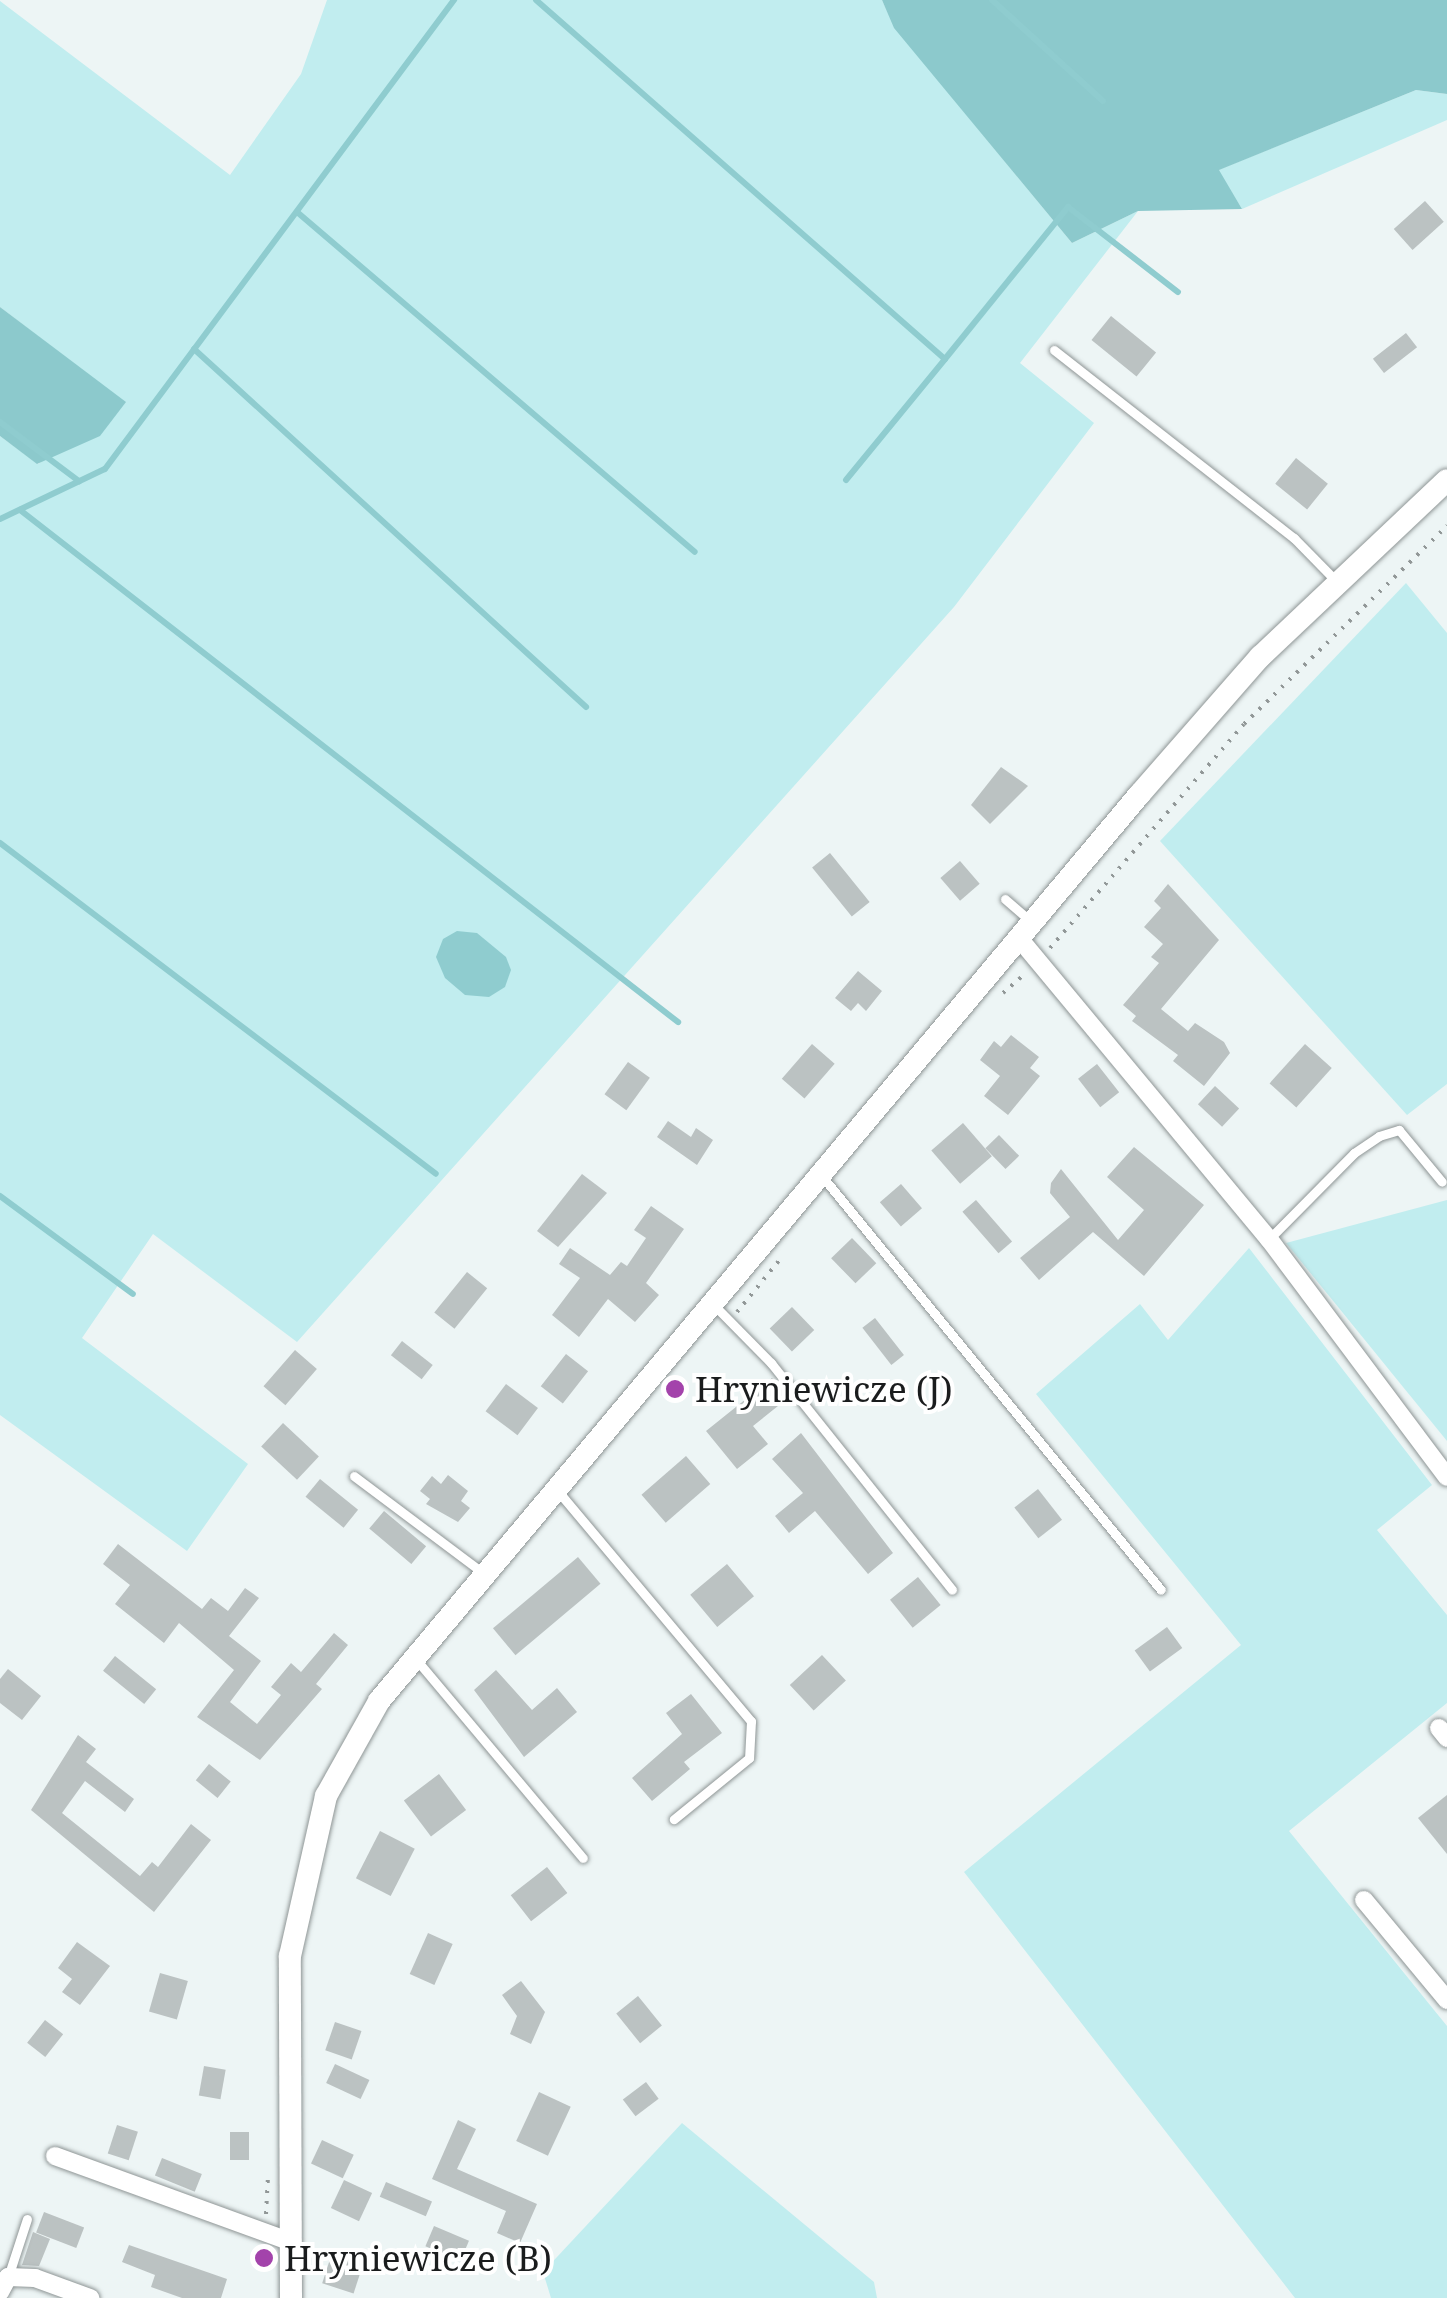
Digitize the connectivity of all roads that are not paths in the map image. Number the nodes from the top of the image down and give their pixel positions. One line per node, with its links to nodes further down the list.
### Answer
1 (1054, 350): 3 (lane)
2 (1447, 480): 3 (street)
3 (1340, 585): 5 (street)
4 (1005, 899): 5 (lane)
5 (1024, 930): 6 (street); 8 (street)
6 (820, 1174): 9 (street); 15 (lane)
7 (1442, 1182): 8 (lane)
8 (1269, 1239): 11 (street)
9 (710, 1302): 12 (street); 14 (lane)
10 (354, 1476): 13 (lane)
11 (1447, 1477)
12 (554, 1487): 13 (street); 17 (lane)
13 (482, 1572): 16 (street)
14 (952, 1590)
15 (1162, 1590)
16 (412, 1656): 18 (lane); 23 (street)
17 (674, 1819)
18 (583, 1858)
19 (1364, 1900): 20 (street)
20 (1447, 2000)
21 (56, 2156): 23 (street)
22 (27, 2218): 24 (lane)
23 (278, 2237): 26 (street)
24 (4, 2284): 25 (street)
25 (90, 2298)
26 (291, 2298)

